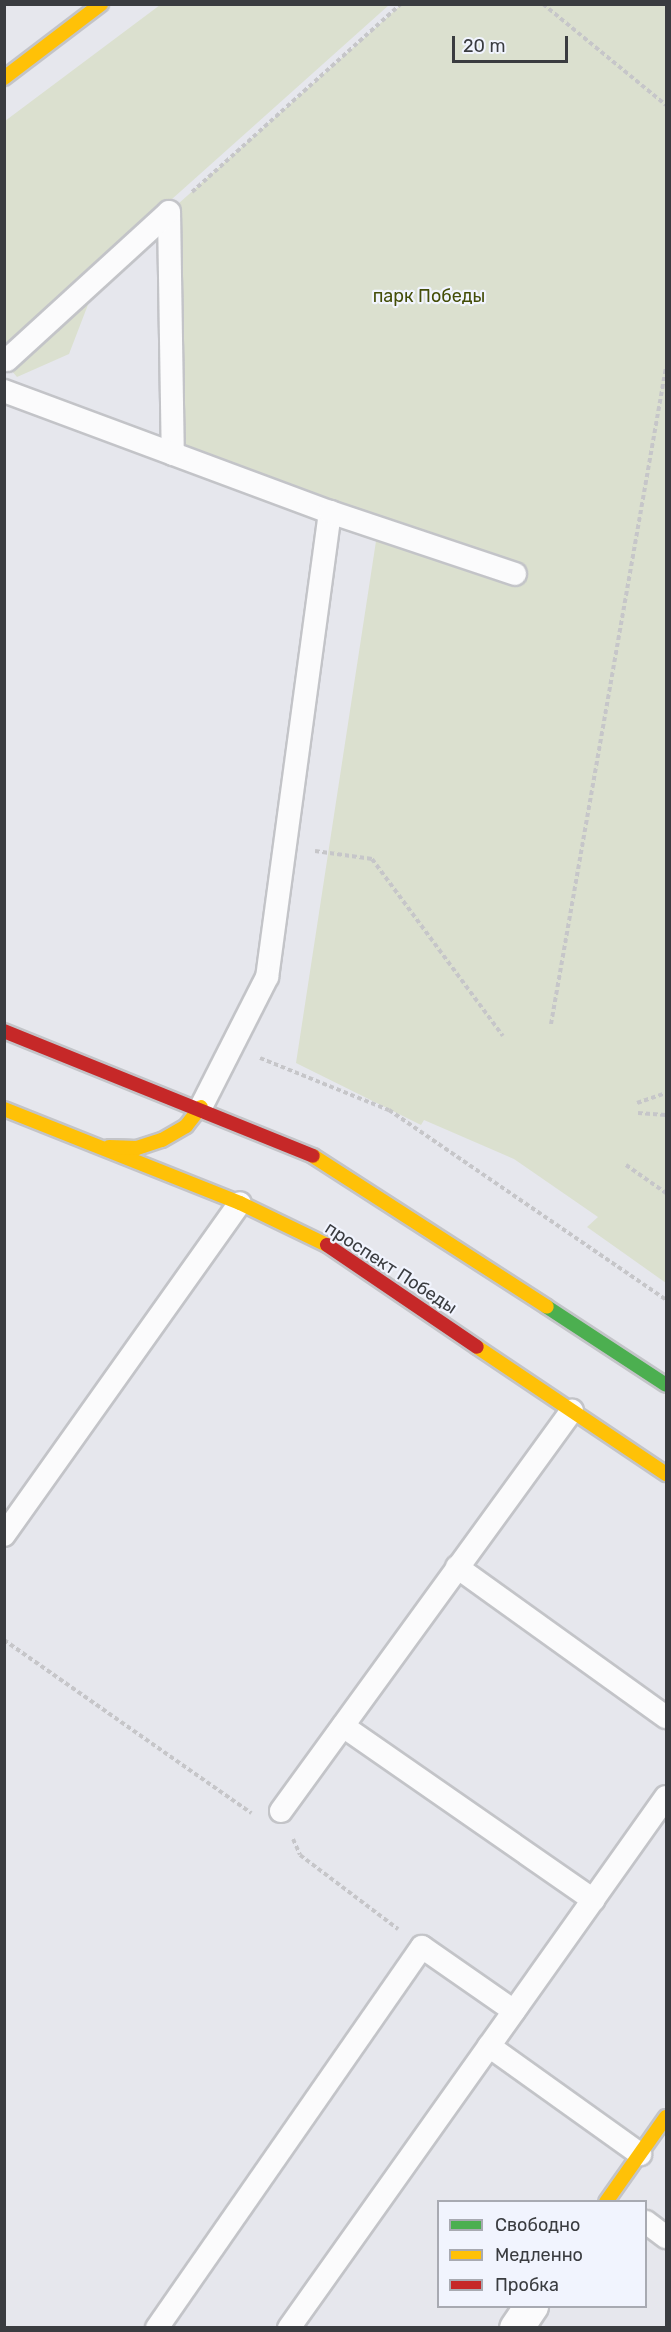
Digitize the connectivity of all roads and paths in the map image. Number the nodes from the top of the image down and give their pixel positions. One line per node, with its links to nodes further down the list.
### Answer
1 (101, 4): 4 (main road)
2 (401, 4): 6 (path)
3 (543, 4): 5 (path)
4 (4, 78)
5 (666, 105)
6 (169, 212): 7 (lane); 10 (lane)
7 (5, 360)
8 (666, 367): 14 (path)
9 (4, 391): 10 (lane)
10 (173, 454): 11 (lane)
11 (330, 512): 12 (lane); 13 (lane)
12 (515, 574)
13 (285, 847): 16 (path); 17 (lane)
14 (551, 1024)
15 (4, 1031): 20 (main road)
16 (503, 1036)
17 (234, 1048): 20 (lane); 28 (path)
18 (666, 1093): 19 (path)
19 (637, 1103)
20 (201, 1107): 24 (main road); 29 (main road)
21 (4, 1109): 24 (main road, проспект Победы)
22 (638, 1113): 23 (path)
23 (666, 1115)
24 (101, 1147): 27 (main road, проспект Победы)
25 (626, 1165): 26 (path)
26 (666, 1193)
27 (240, 1203): 30 (main road, проспект Победы); 32 (lane)
28 (666, 1300)
29 (666, 1385)
30 (572, 1410): 31 (main road, проспект Победы); 33 (lane)
31 (666, 1474)
32 (4, 1535)
33 (457, 1567): 35 (lane); 36 (lane)
34 (4, 1640): 38 (path)
35 (666, 1718)
36 (343, 1726): 38 (lane); 39 (lane)
37 (666, 1797): 39 (lane)
38 (281, 1811): 40 (path)
39 (593, 1900): 41 (lane)
40 (422, 1947): 41 (lane); 49 (lane)
41 (514, 2011): 42 (lane)
42 (489, 2046): 44 (lane); 50 (lane)
43 (666, 2117): 44 (main road)
44 (640, 2154): 45 (main road)
45 (611, 2200)
46 (647, 2223): 47 (lane)
47 (666, 2237)
48 (530, 2308): 51 (street)
49 (157, 2328)
50 (289, 2328)
51 (516, 2328)

